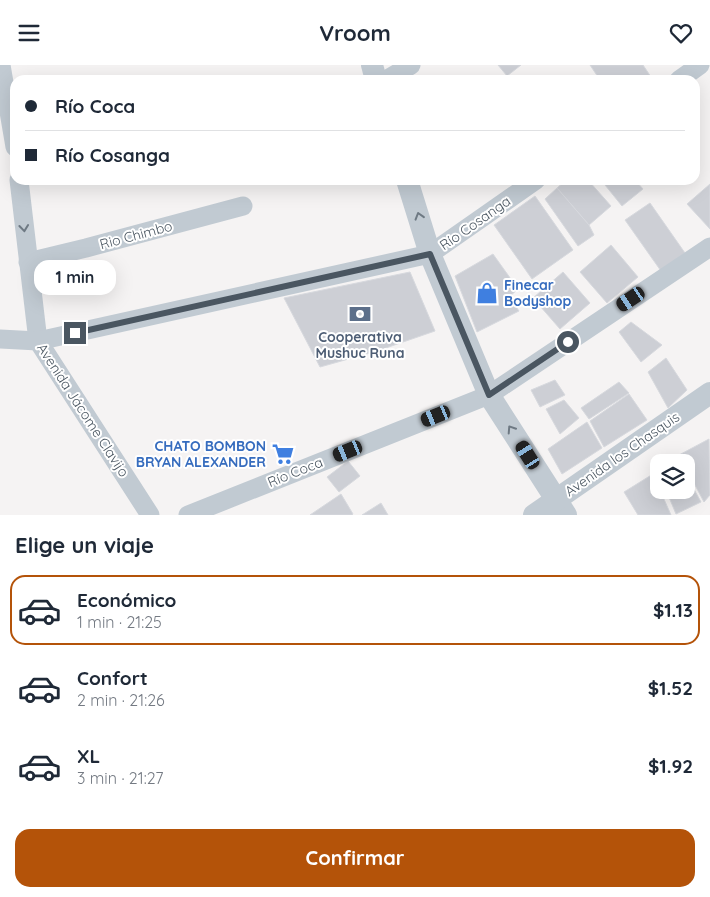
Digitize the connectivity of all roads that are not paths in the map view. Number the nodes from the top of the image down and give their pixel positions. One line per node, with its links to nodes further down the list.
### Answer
1 (1, 65): 6 (street)
2 (411, 65): 4 (street)
3 (700, 65): 5 (street)
4 (394, 75)
5 (686, 75)
6 (10, 114)
7 (20, 185): 13 (street, Avenida Jácome Clavijo, one-way to 13)
8 (409, 185): 12 (street, one-way to 8)
9 (529, 185): 12 (street, Río Cosanga)
10 (243, 206): 13 (street, Rio Chimbo)
11 (710, 247): 17 (street, Río Coca)
12 (430, 254): 15 (street, Río Cosanga); 17 (street)
13 (28, 262): 15 (street, Avenida Jácome Clavijo)
14 (0, 339): 15 (street, Río Cosanga)
15 (38, 341): 19 (street, Avenida Jácome Clavijo)
16 (710, 393): 18 (street, Avenida los Chasquis)
17 (489, 395): 18 (street, one-way to 17); 20 (street, Río Coca)
18 (561, 507): 21 (street, Avenida los Chasquis)
19 (150, 515)
20 (188, 515)
21 (534, 515)

